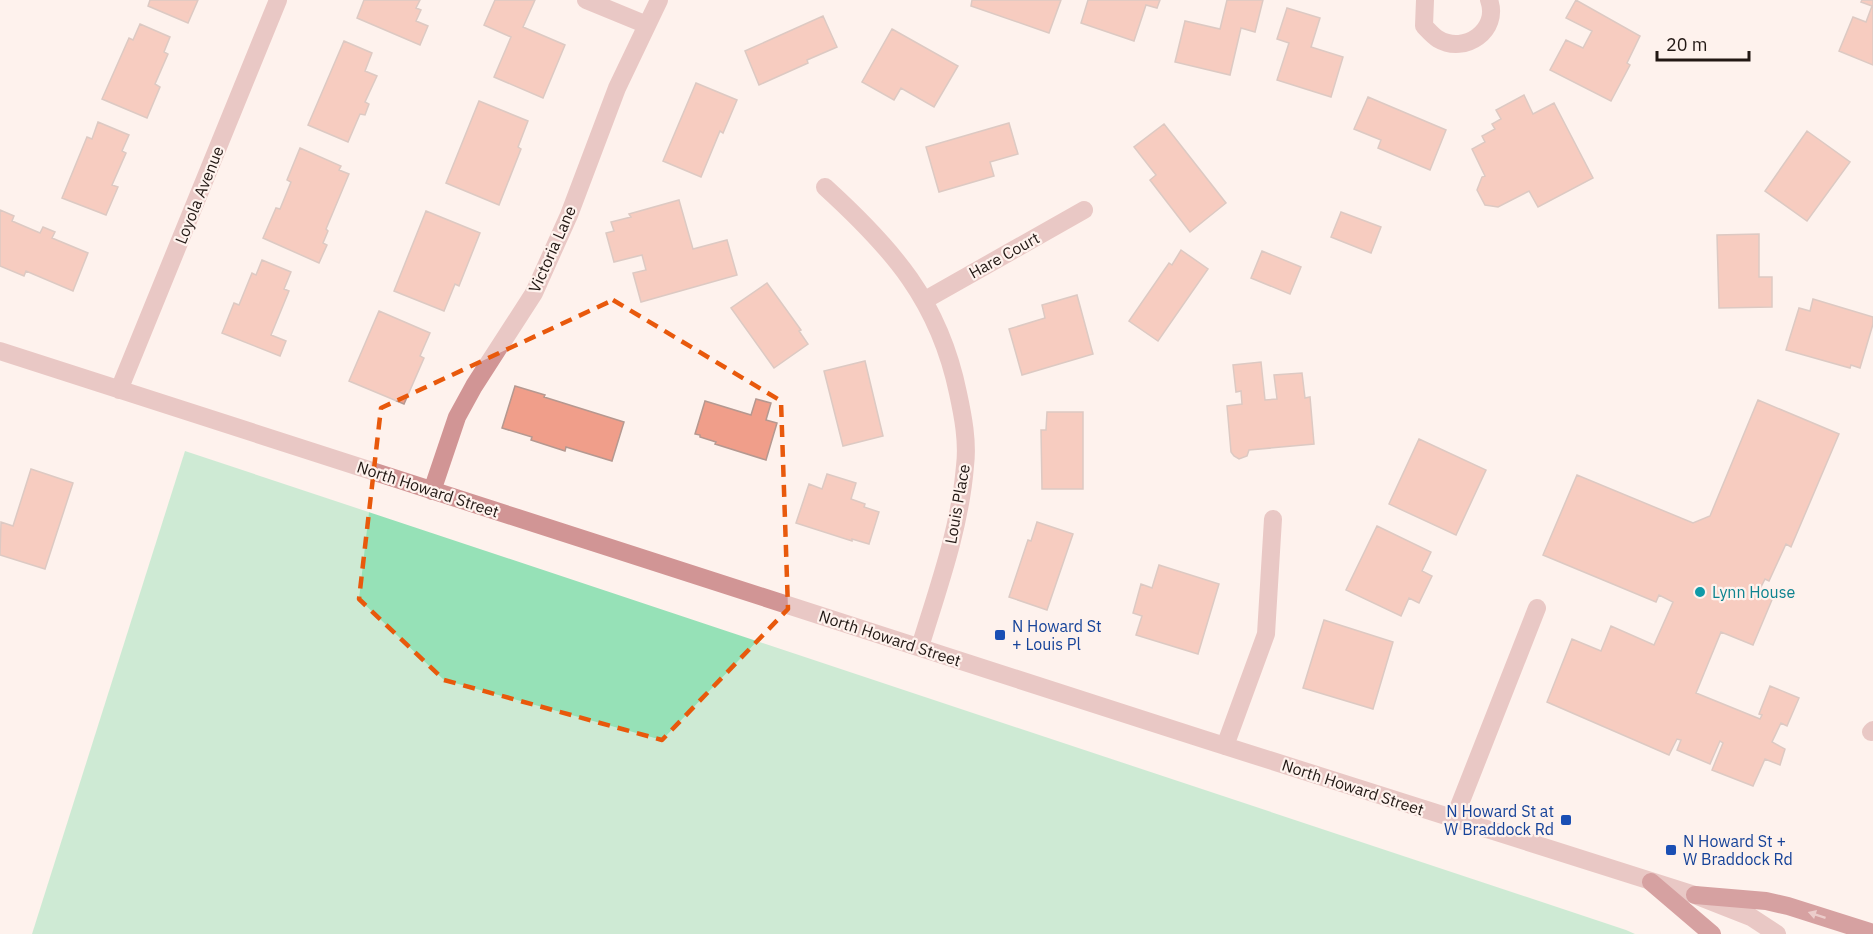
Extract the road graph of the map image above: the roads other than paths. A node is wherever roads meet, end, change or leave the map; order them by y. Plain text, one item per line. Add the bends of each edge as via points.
1 (278, 0) edge
2 (586, 0) edge
3 (658, 0) edge
4 (1425, 0) edge
5 (1489, 0) edge
6 (647, 25) junction
7 (825, 187) dead end
8 (1084, 210) dead end
9 (925, 300) junction
10 (0, 351) edge
11 (119, 390) junction
12 (432, 490) junction
13 (1274, 519) dead end
14 (1537, 608) dead end
15 (920, 648) junction
16 (1225, 746) junction
17 (1454, 819) junction
18 (1651, 882) junction
19 (1695, 895) junction
20 (1873, 933) edge
21 (1712, 934) edge
22 (1777, 934) edge

1 - 11 street, Loyola Avenue
2 - 6 street
3 - 6 street, Victoria Lane
4 - 5 street via 1424,26 1438,39 1458,45 1476,40 1488,26
6 - 12 street, Victoria Lane via 617,88 569,215 534,292 457,417
7 - 9 street, Louis Place via 897,260
8 - 9 street, Hare Court
9 - 15 street, Louis Place via 952,361 963,417 966,464 954,532
10 - 11 street, North Howard Street
11 - 12 street, North Howard Street
12 - 15 street, North Howard Street
13 - 16 street via 1266,634
14 - 17 street
15 - 16 street, North Howard Street
16 - 17 street, North Howard Street
17 - 18 street, North Howard Street
18 - 19 street, North Howard Street
18 - 21 main road
20 -> 19 main road via 1777,903
19 - 22 street, North Howard Street via 1751,917

